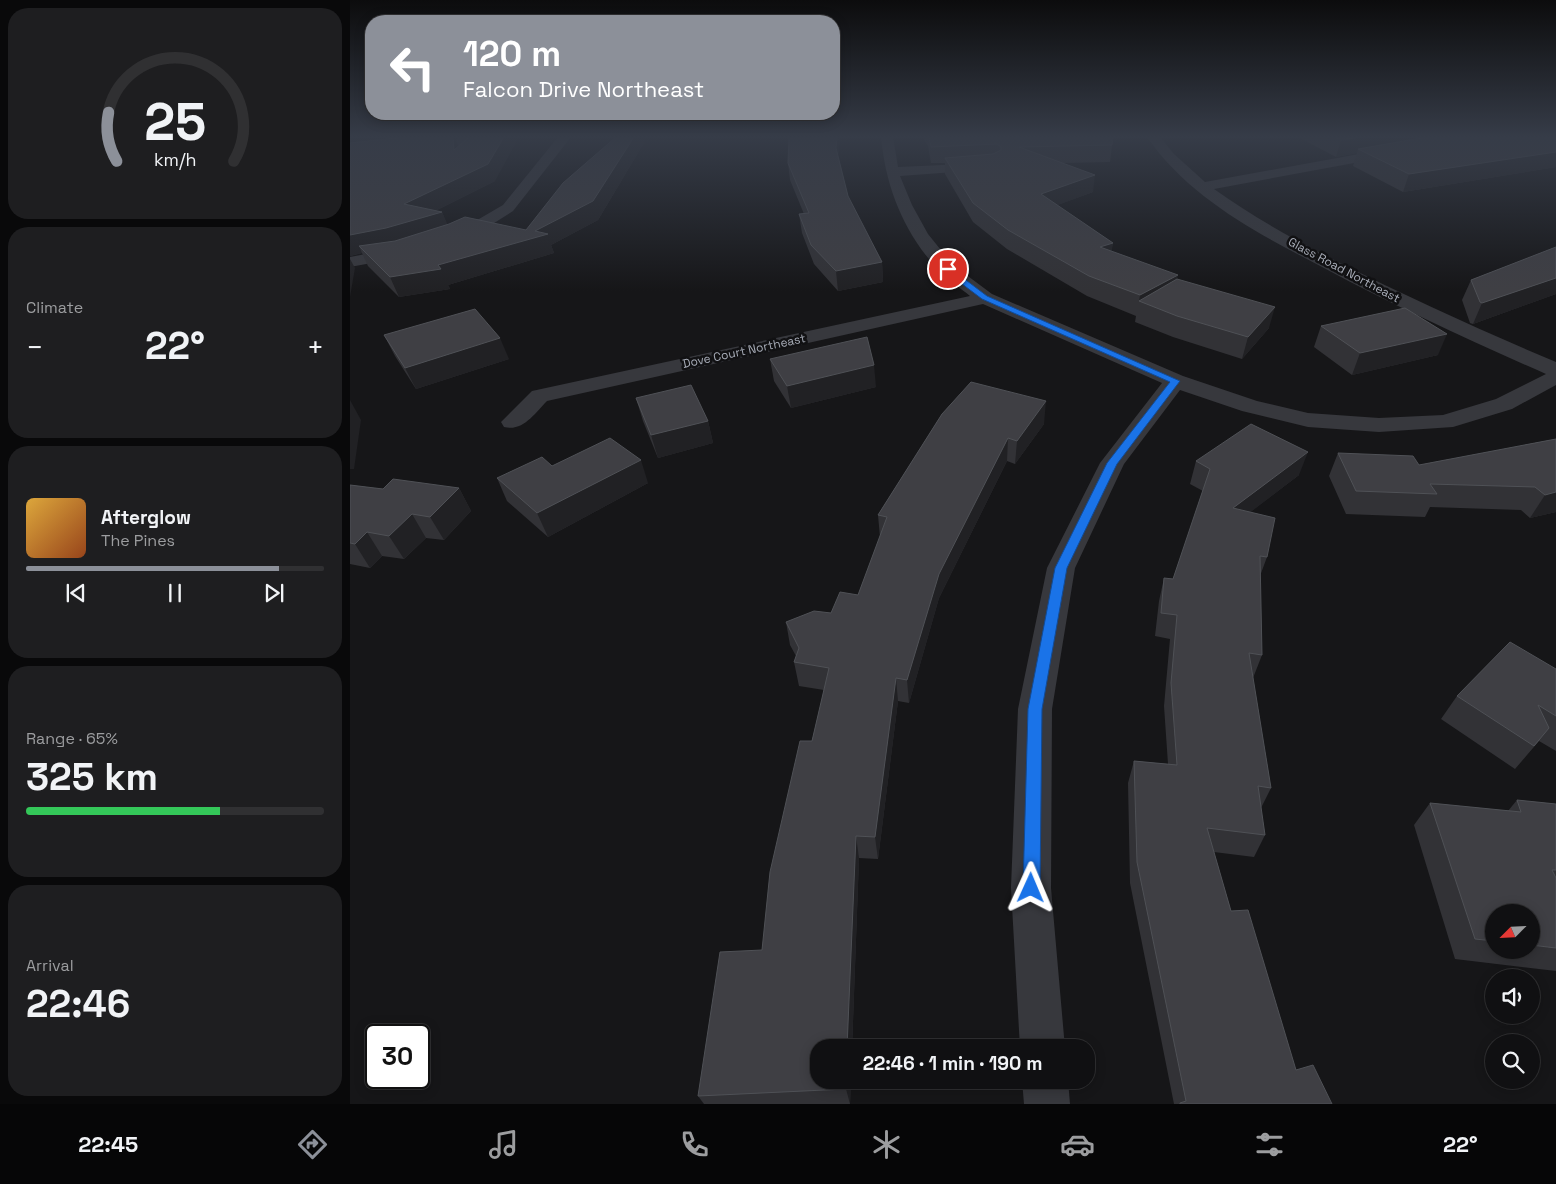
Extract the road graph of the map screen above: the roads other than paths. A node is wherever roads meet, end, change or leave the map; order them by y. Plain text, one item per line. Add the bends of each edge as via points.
1 (524, 189) edge
2 (898, 189) edge
3 (1204, 189) edge
4 (441, 240) edge
5 (415, 248) edge
6 (350, 262) edge
7 (985, 298) junction
8 (1556, 370) edge
9 (1556, 377) edge
10 (1175, 381) junction
11 (512, 422) dead end
12 (1042, 1039) edge
13 (1046, 1089) edge
14 (1047, 1104) edge

1 - 4 street via 508,208 485,222
2 - 7 street via 921,236 948,269
3 - 8 street, Glass Road Northeast via 1294,245 1381,292
5 - 6 street
7 - 10 street
7 - 11 street, Dove Court Northeast via 540,396
9 - 10 street via 1504,404 1445,422 1379,425 1308,420 1250,406
10 - 12 street via 1112,463 1061,568 1035,709 1031,888
13 - 14 street

